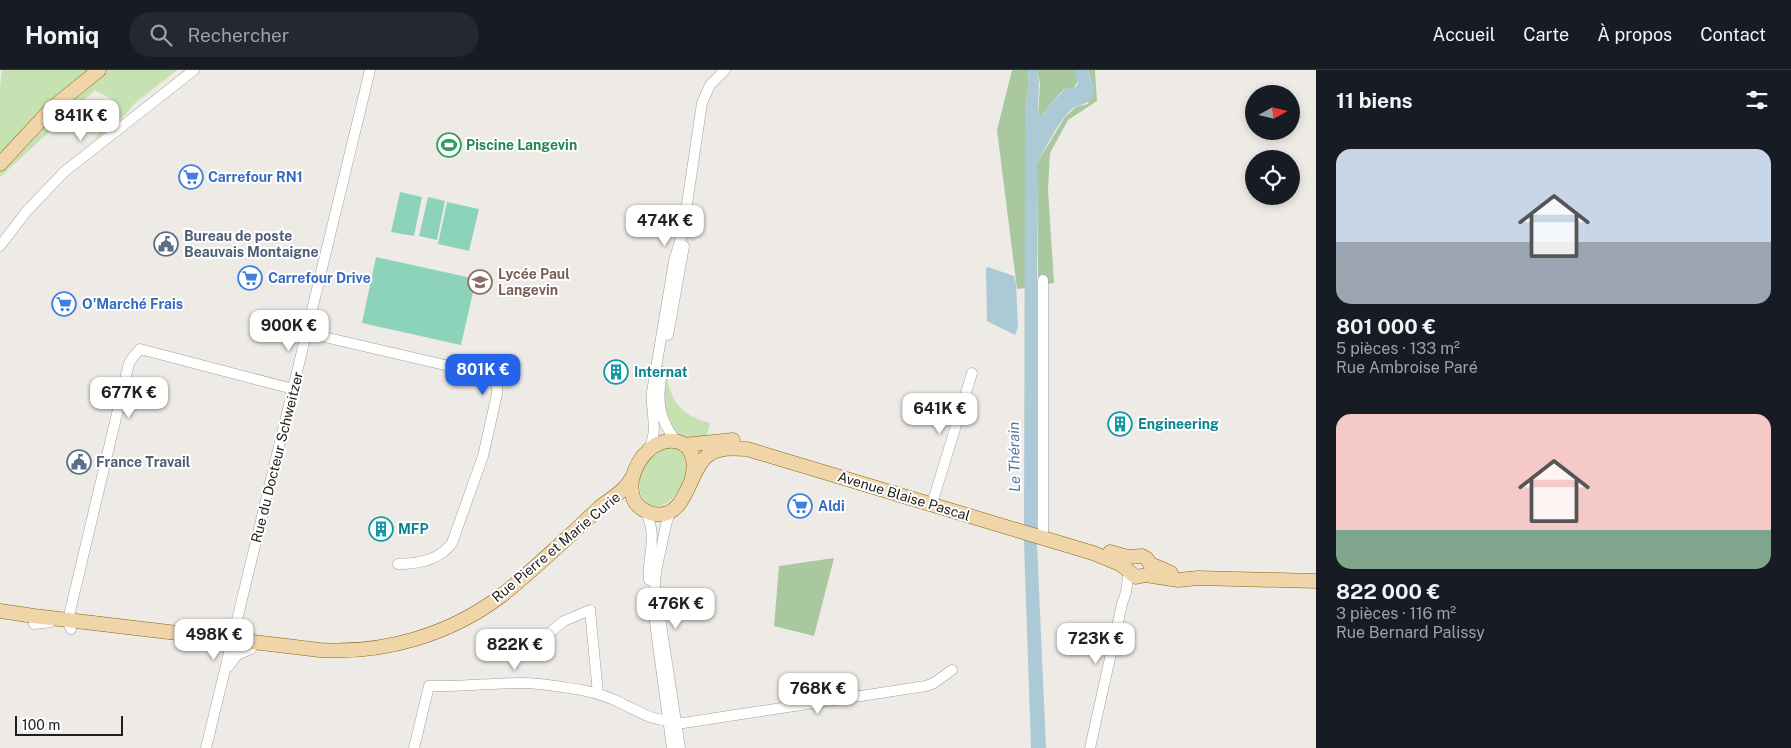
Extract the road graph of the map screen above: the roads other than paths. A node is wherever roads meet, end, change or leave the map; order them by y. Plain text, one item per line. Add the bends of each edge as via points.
1 (99, 70) edge
2 (194, 70) edge
3 (370, 70) edge
4 (724, 70) edge
5 (734, 70) edge
6 (0, 164) edge
7 (0, 246) edge
8 (1043, 280) dead end
9 (307, 333) junction
10 (972, 373) dead end
11 (293, 389) junction
12 (680, 443) junction
13 (649, 448) junction
14 (634, 473) junction
15 (691, 482) junction
16 (933, 501) junction
17 (641, 508) junction
18 (672, 510) junction
19 (1041, 534) junction
20 (398, 564) dead end
21 (1130, 565) junction
22 (1146, 571) junction
23 (1315, 581) edge
24 (1126, 592) junction
25 (0, 611) edge
26 (0, 619) edge
27 (70, 624) junction
28 (544, 637) dead end
29 (232, 643) junction
30 (251, 649) junction
31 (952, 670) dead end
32 (222, 682) junction
33 (598, 694) junction
34 (672, 722) junction
35 (206, 748) edge
36 (414, 748) edge
37 (672, 748) edge
38 (680, 748) edge
39 (1090, 748) edge

1 - 6 main road via 52,108
2 - 7 street via 59,177
3 - 9 street, Rue du Docteur Schweitzer
4 - 13 street via 710,85 702,104 683,231 674,261 653,385 651,404 655,429
5 - 12 street, Avenue Blaise Pascal via 714,90 708,105 660,381 661,414
8 - 19 street
9 - 11 street, Rue du Docteur Schweitzer
9 - 20 street via 488,375 497,384 483,456 452,543 429,559
10 - 16 street
11 - 27 street via 140,349 135,354 130,363
11 - 29 street, Rue du Docteur Schweitzer
12 - 13 main road, Avenue Blaise Pascal via 662,441
12 - 15 main road, Avenue Blaise Pascal via 690,451 693,461
12 - 16 main road, Avenue Blaise Pascal via 742,441 786,452
13 - 14 main road
14 - 17 main road via 631,489
14 - 29 main road, Rue Pierre et Marie Curie via 623,490 508,590 473,614 436,632 396,644 352,650
15 - 16 main road, Avenue Blaise Pascal via 708,455 723,449 741,448
15 - 18 main road, Avenue Blaise Pascal
16 - 19 main road, Avenue Blaise Pascal
17 - 18 main road via 659,514
17 - 30 main road, Rue Pierre et Marie Curie via 621,505 606,510 506,601 468,625 435,639 356,656
17 - 34 street via 653,531 649,578
18 - 34 street via 666,522 655,580
19 - 21 main road, Avenue Blaise Pascal via 1120,555
21 - 22 main road, Avenue Blaise Pascal via 1135,576
21 - 22 main road, Avenue Blaise Pascal via 1137,555 1142,556 1147,559
21 - 24 street
22 - 23 main road, Avenue Blaise Pascal via 1174,580
22 - 24 street
24 - 39 street
25 - 27 main road, Rue Pierre et Marie Curie
26 - 27 main road, Rue Pierre et Marie Curie via 34,624
27 - 29 main road, Rue Pierre et Marie Curie
28 - 33 street via 564,621 590,610
29 - 30 main road, Rue Pierre et Marie Curie
29 - 32 street, Rue du Docteur Schweitzer
30 - 32 street via 232,660
31 - 34 street via 926,686
32 - 35 street
33 - 34 street via 652,718
33 - 36 street via 523,683 429,686
34 - 37 street
34 - 38 street

